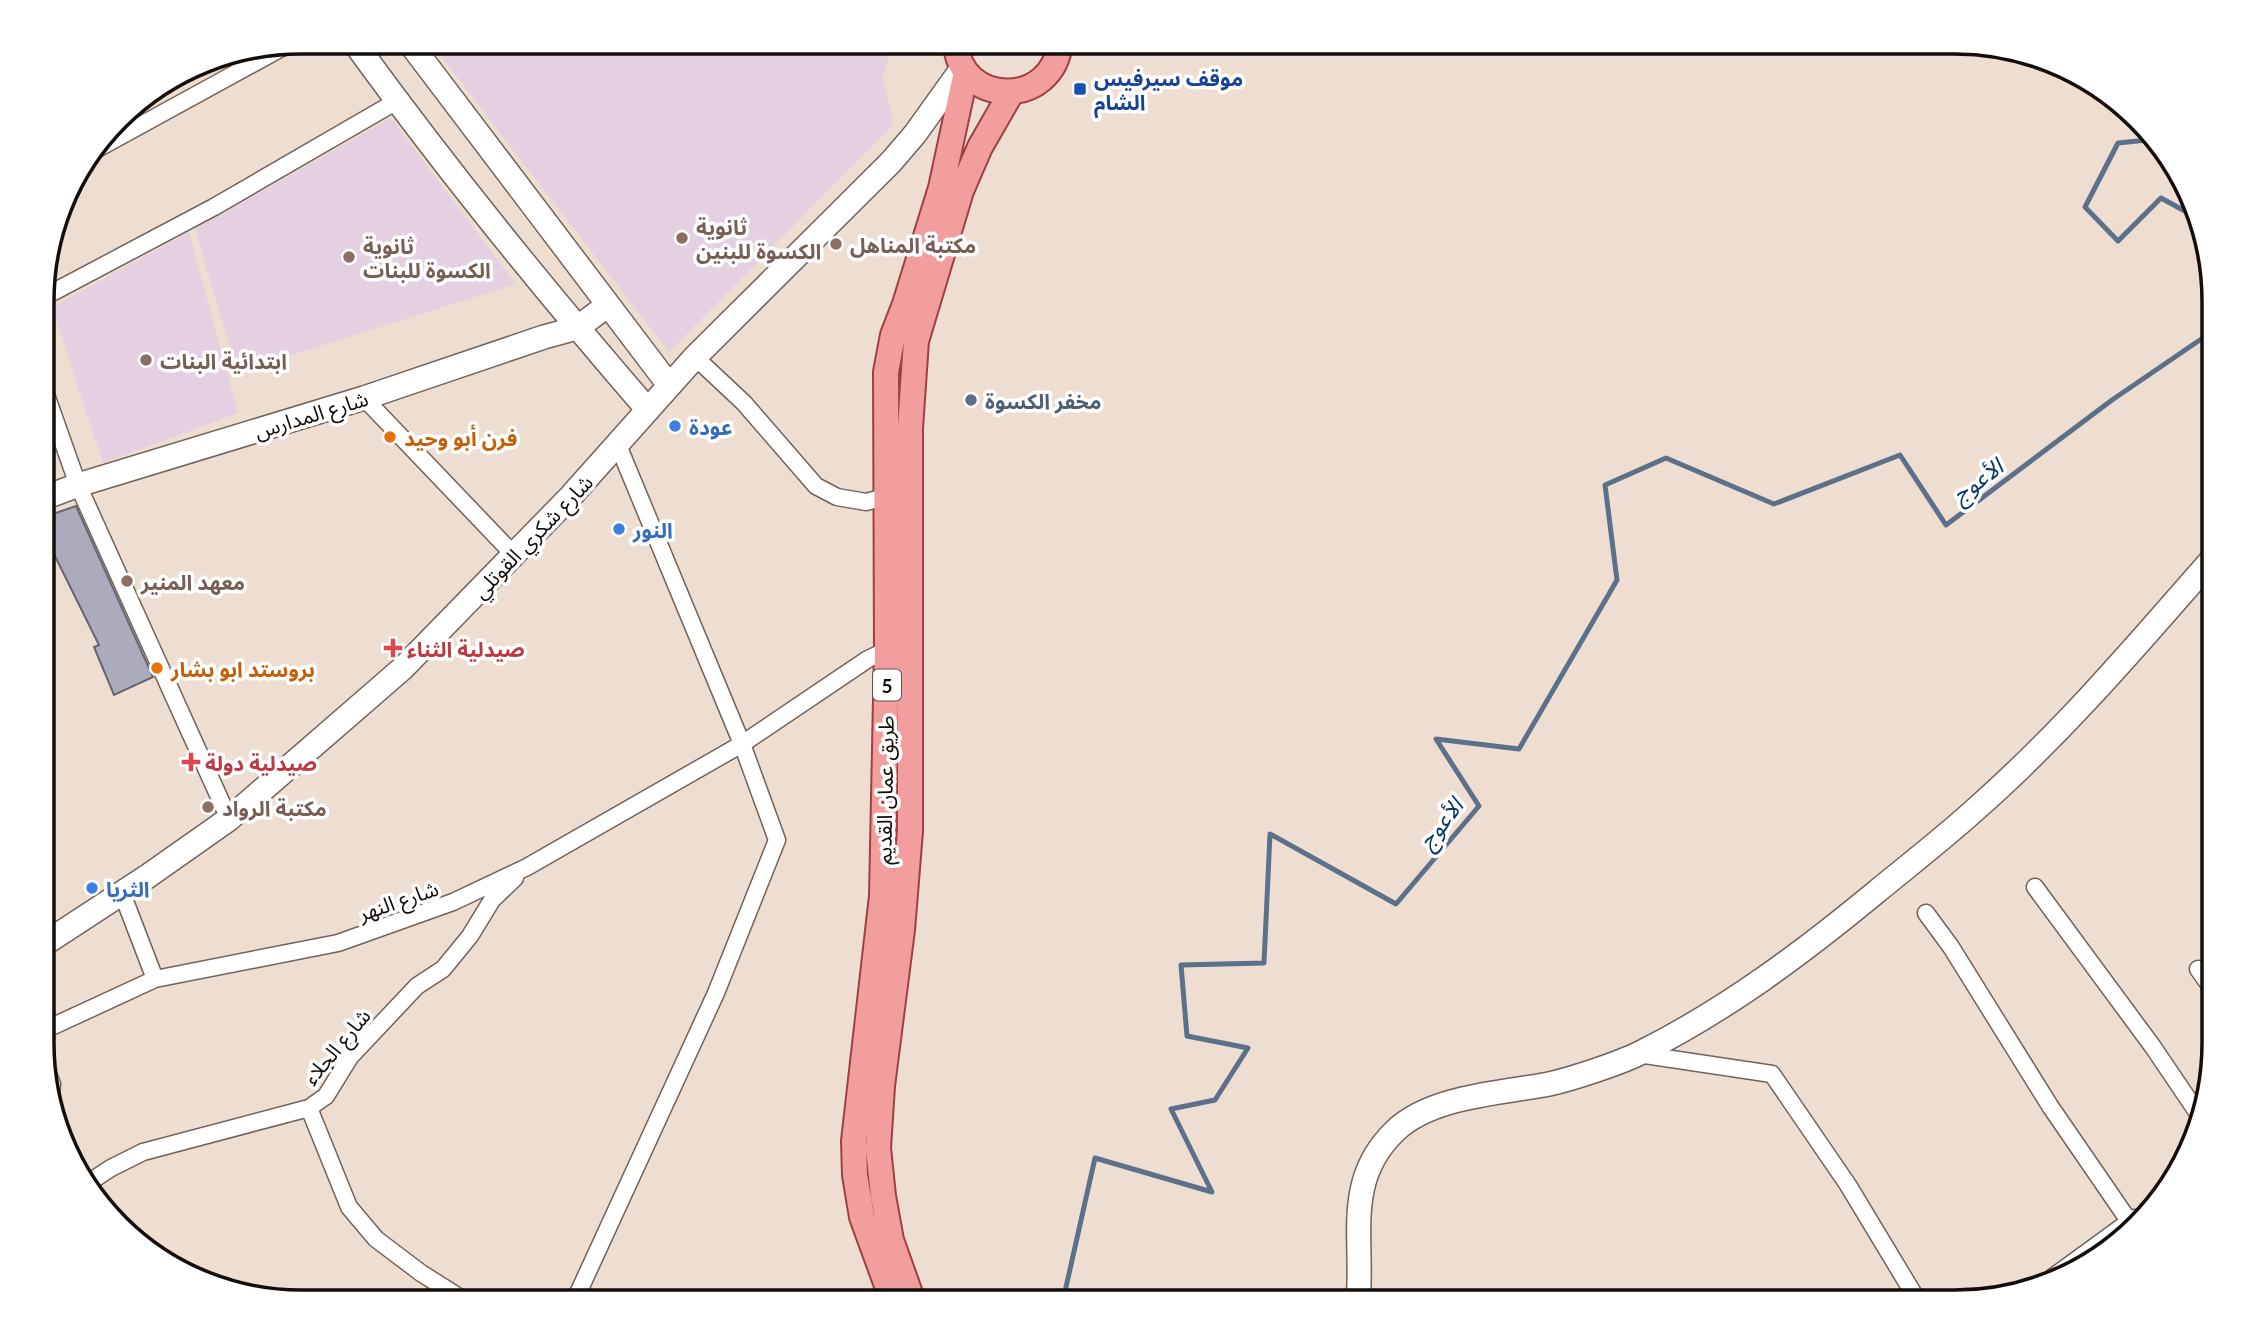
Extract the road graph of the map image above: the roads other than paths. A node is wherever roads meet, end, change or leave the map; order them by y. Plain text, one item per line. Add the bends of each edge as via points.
1 (363, 55) edge
2 (419, 55) edge
3 (959, 55) edge
4 (1058, 55) edge
5 (266, 57) edge
6 (965, 69) junction
7 (1011, 93) junction
8 (397, 101) junction
9 (115, 139) edge
10 (55, 291) edge
11 (608, 305) junction
12 (577, 328) junction
13 (695, 357) junction
14 (669, 385) junction
15 (364, 398) junction
16 (648, 410) junction
17 (54, 417) edge
18 (618, 445) junction
19 (78, 485) junction
20 (54, 494) edge
21 (885, 497) junction
22 (514, 556) junction
23 (2201, 571) edge
24 (887, 650) junction
25 (742, 744) junction
26 (229, 819) junction
27 (527, 867) junction
28 (2035, 887) dead end
29 (122, 893) junction
30 (1926, 913) dead end
31 (54, 937) edge
32 (2199, 969) dead end
33 (2202, 973) edge
34 (155, 979) junction
35 (54, 1026) edge
36 (1638, 1054) junction
37 (2193, 1106) edge
38 (309, 1108) junction
39 (95, 1178) edge
40 (2129, 1217) edge
41 (2112, 1234) edge
42 (2092, 1248) edge
43 (1359, 1289) edge
44 (1911, 1289) edge
45 (444, 1290) edge
46 (580, 1290) edge
47 (888, 1290) edge
48 (909, 1290) edge

1 - 8 street
2 - 11 street
3 - 6 main road
4 - 7 main road via 1041,81
5 - 9 street
6 - 7 main road via 978,83
6 - 13 street, شارع شكري القوتلي via 891,162
6 - 21 main road, طريق عمان القديم / 5 via 941,188 893,335 886,372
7 - 48 main road, طريق عمان القديم / 5 via 961,191 916,341 910,442 910,831 878,1148 891,1240
8 - 10 street via 214,207
8 - 12 street
11 - 12 street, شارع المدارس
11 - 14 street
12 - 15 street, شارع المدارس
12 - 16 street
13 - 14 street, شارع شكري القوتلي
13 - 21 street via 744,403 816,486 866,502
14 - 16 street, شارع شكري القوتلي
15 - 19 street, شارع المدارس
15 - 22 street
16 - 18 street, شارع شكري القوتلي
17 - 19 street
18 - 22 street, شارع شكري القوتلي
18 - 25 street
19 - 20 street, شارع المدارس
19 - 26 street
21 - 24 main road, طريق عمان القديم / 5
22 - 26 street, شارع شكري القوتلي via 403,668
23 - 36 street via 2065,723 1978,808 1830,930 1736,999
24 - 25 street, شارع النهر
24 - 47 main road, طريق عمان القديم / 5 via 882,896 854,1141 862,1217
25 - 27 street, شارع النهر
25 - 46 street via 777,840 716,993
26 - 29 street, شارع شكري القوتلي
27 - 34 street, شارع النهر via 453,902 338,943
27 - 38 street, شارع الجلاء via 492,900 443,969 416,986 351,1057 326,1096
28 - 37 street
29 - 31 street, شارع شكري القوتلي
29 - 34 street
30 - 40 street via 2050,1106
32 - 33 street
34 - 35 street, شارع النهر
36 - 43 street via 1553,1083 1470,1097 1426,1111 1397,1128 1378,1149 1359,1199
36 - 44 street via 1772,1074 1848,1185
38 - 39 street, شارع الجلاء via 143,1152
38 - 45 street via 349,1207 376,1239
41 - 42 street

